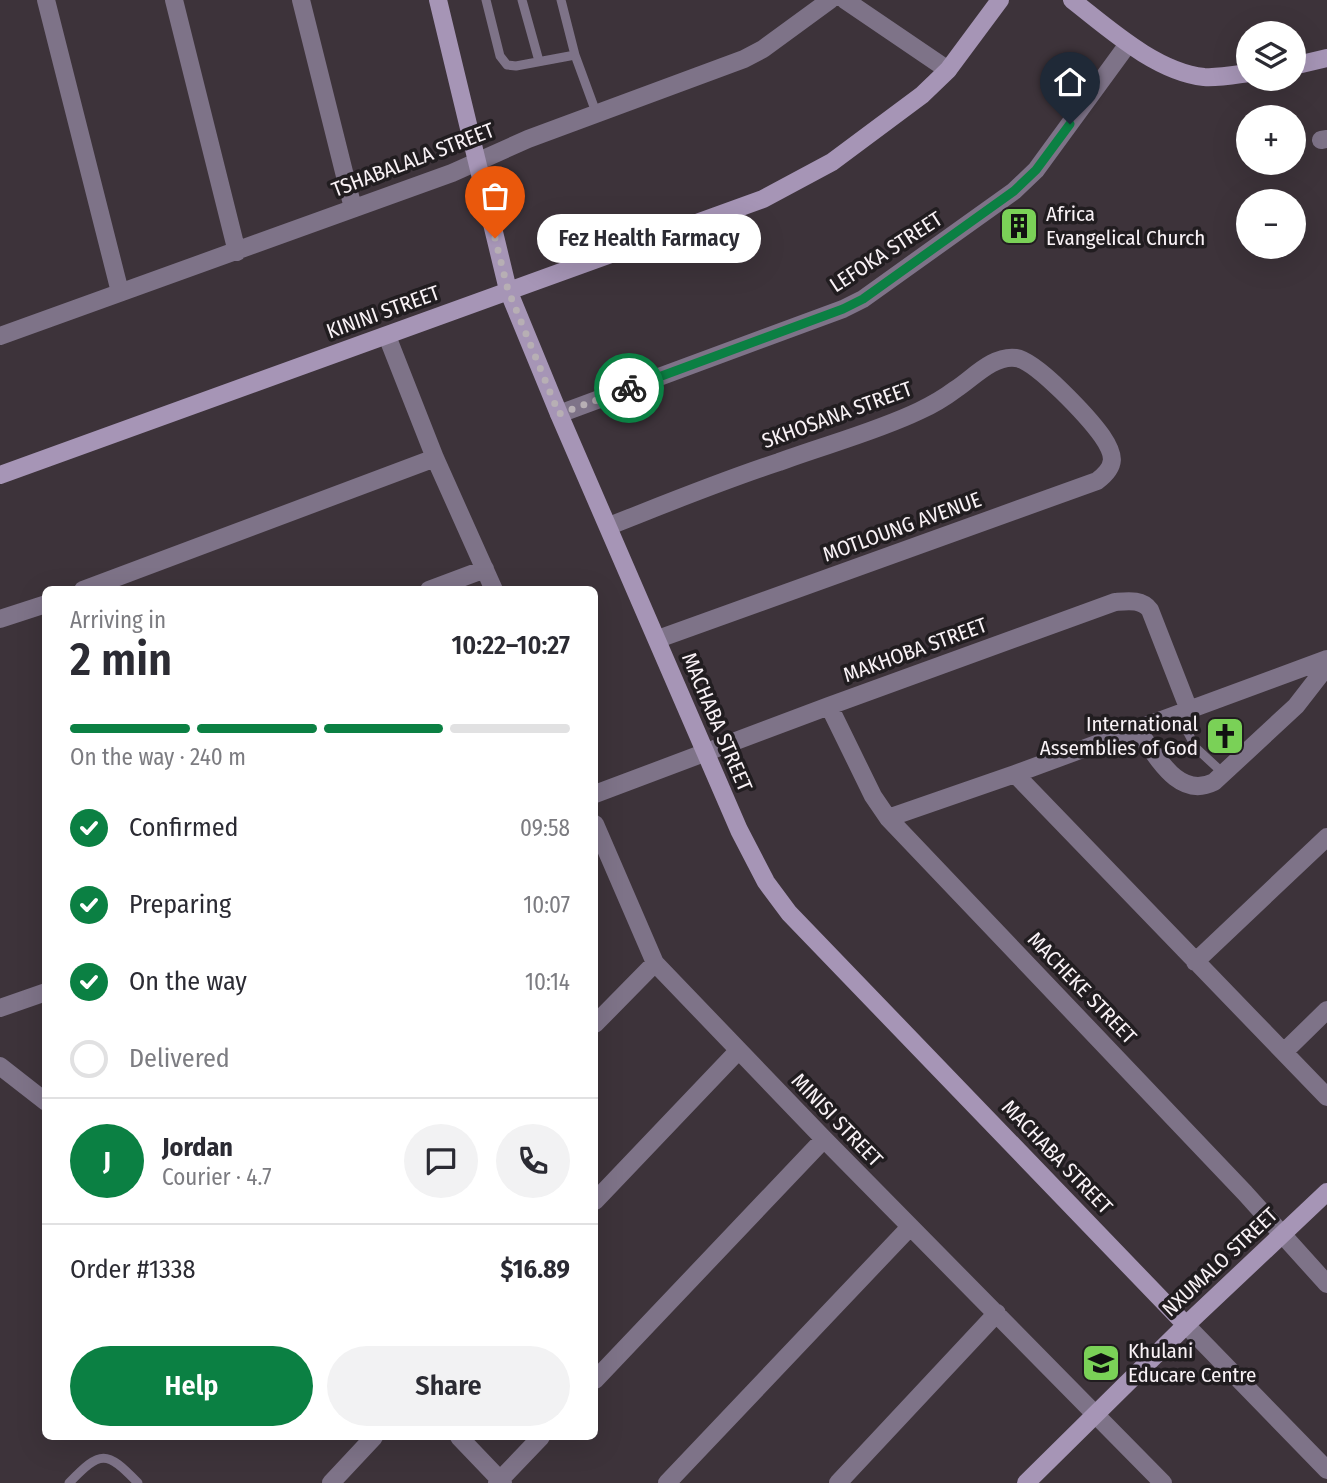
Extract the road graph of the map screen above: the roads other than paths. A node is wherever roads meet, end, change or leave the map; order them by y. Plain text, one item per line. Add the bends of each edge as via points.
1 (47, 0) edge
2 (174, 0) edge
3 (302, 0) edge
4 (438, 0) edge
5 (486, 0) edge
6 (522, 0) edge
7 (561, 0) edge
8 (830, 0) edge
9 (845, 0) edge
10 (1000, 0) edge
11 (1072, 0) edge
12 (1128, 44) junction
13 (575, 55) junction
14 (1327, 58) edge
15 (539, 61) junction
16 (1306, 63) edge
17 (948, 70) junction
18 (1236, 74) edge
19 (597, 115) junction
20 (476, 161) junction
21 (353, 208) junction
22 (237, 252) junction
23 (508, 290) junction
24 (120, 292) junction
25 (1, 331) edge
26 (387, 336) junction
27 (559, 414) junction
28 (1094, 425) joint
29 (435, 458) junction
30 (0, 475) edge
31 (609, 526) junction
32 (485, 569) junction
33 (94, 586) edge
34 (440, 586) edge
35 (492, 586) edge
36 (42, 605) edge
37 (0, 619) edge
38 (658, 639) junction
39 (1327, 659) edge
40 (1327, 666) edge
41 (829, 706) junction
42 (1184, 712) junction
43 (1137, 729) junction
44 (705, 753) junction
45 (1015, 774) junction
46 (1224, 774) junction
47 (598, 793) edge
48 (888, 818) junction
49 (1327, 837) edge
50 (599, 845) edge
51 (1195, 962) junction
52 (655, 963) junction
53 (42, 993) edge
54 (0, 1008) edge
55 (1327, 1010) edge
56 (598, 1021) edge
57 (738, 1051) junction
58 (1284, 1052) junction
59 (0, 1066) edge
60 (1327, 1097) edge
61 (42, 1099) edge
62 (824, 1139) junction
63 (1327, 1192) edge
64 (598, 1198) edge
65 (910, 1227) junction
66 (1282, 1235) junction
67 (1327, 1284) edge
68 (997, 1313) junction
69 (1186, 1325) junction
70 (598, 1377) edge
71 (1094, 1414) junction
72 (371, 1440) edge
73 (462, 1440) edge
74 (538, 1440) edge
75 (1327, 1470) edge
76 (500, 1482) edge
77 (69, 1483) edge
78 (138, 1483) edge
79 (331, 1483) edge
80 (667, 1483) edge
81 (838, 1483) edge
82 (1026, 1483) edge
83 (1163, 1483) edge

1 - 24 street
2 - 22 street
3 - 21 street
4 - 20 street, MACHABA STREET
5 - 15 lane via 500,56 507,65
6 - 15 lane
7 - 13 lane
8 - 19 street, TSHABALALA STREET via 744,59
9 - 17 street
10 - 17 street, KININI STREET
11 - 12 street
12 - 18 street via 1187,73 1205,77
12 - 27 street, LEFOKA STREET via 1036,170 1014,191 882,286 843,309
13 - 15 lane
13 - 19 lane
14 - 16 street
17 - 23 street, KININI STREET via 855,146 763,199
19 - 20 street, TSHABALALA STREET
20 - 21 street, TSHABALALA STREET
20 - 23 street, MACHABA STREET
21 - 22 street, TSHABALALA STREET
22 - 24 street, TSHABALALA STREET
23 - 26 street, KININI STREET
23 - 27 street, MACHABA STREET
24 - 25 street, TSHABALALA STREET
26 - 29 street
26 - 30 street, KININI STREET
27 - 31 street, MACHABA STREET
28 - 31 street, SKHOSANA STREET via 1028,362 1002,360 896,421
28 - 38 street, MOTLOUNG AVENUE via 1111,453 1112,465 1097,481
29 - 32 street
29 - 33 street
31 - 38 street, MACHABA STREET
32 - 34 street
32 - 35 street
36 - 37 street
38 - 44 street, MACHABA STREET
39 - 42 street
40 - 46 street via 1296,706
41 - 42 street, MAKHOBA STREET via 1131,601 1150,610
41 - 44 street, MAKHOBA STREET
41 - 48 street, MACHEKE STREET
42 - 43 street
42 - 46 lane via 1196,748
43 - 45 street
43 - 46 street via 1173,777 1186,785 1206,786
44 - 47 street, MAKHOBA STREET
44 - 69 street, MACHABA STREET via 766,882 789,913
45 - 48 street
45 - 51 street
48 - 66 street, MACHEKE STREET
49 - 51 street
50 - 52 street, MINISI STREET
51 - 58 street
52 - 56 street
52 - 57 street, MINISI STREET
53 - 54 street
55 - 58 street
57 - 62 street, MINISI STREET
57 - 64 street
58 - 60 street
59 - 61 street
62 - 65 street, MINISI STREET
62 - 70 street
63 - 66 street, NXUMALO STREET
65 - 68 street, MINISI STREET
65 - 80 street
66 - 67 street, MACHEKE STREET
66 - 69 street, NXUMALO STREET
68 - 71 street, MINISI STREET
68 - 81 street
69 - 71 street, NXUMALO STREET
69 - 75 street
71 - 82 street, NXUMALO STREET
71 - 83 street, MINISI STREET
72 - 79 street
73 - 76 street
74 - 76 street
77 - 78 lane via 100,1458 115,1461

